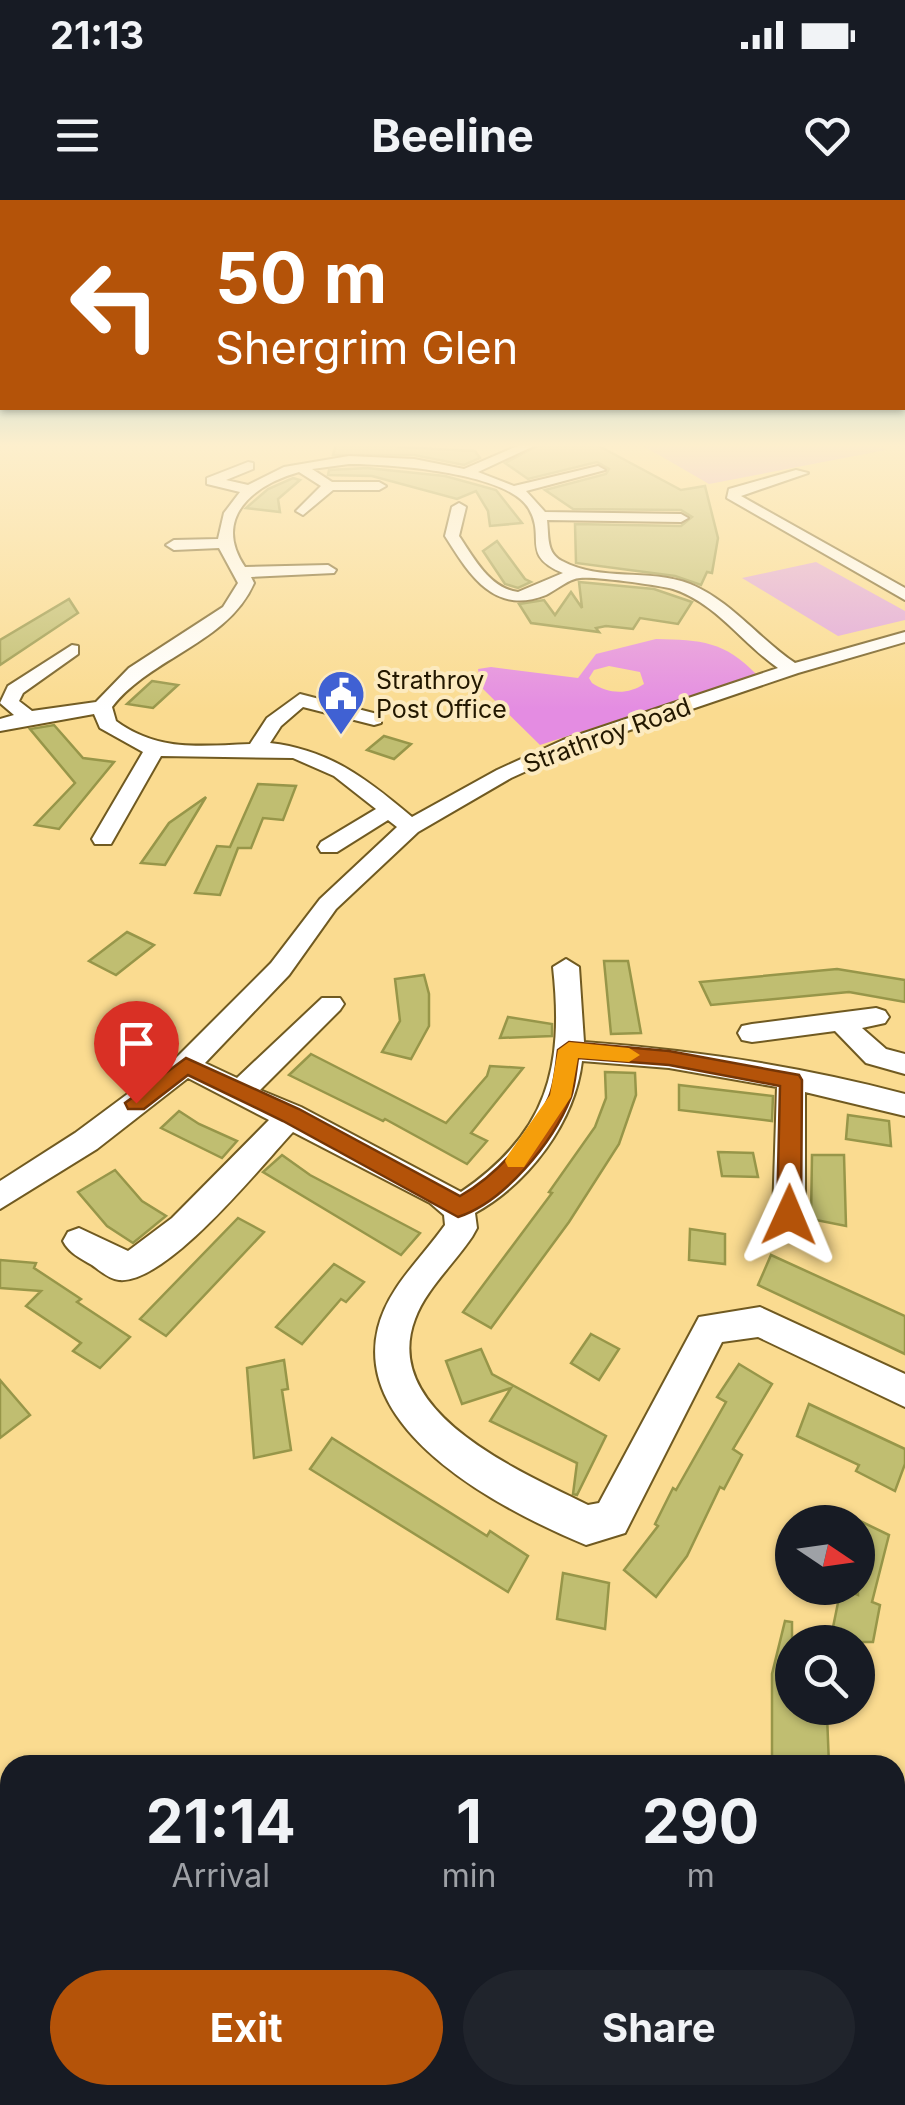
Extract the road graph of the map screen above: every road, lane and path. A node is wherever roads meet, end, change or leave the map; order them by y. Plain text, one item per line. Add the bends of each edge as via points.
1 (225, 533) edge
2 (447, 533) edge
3 (540, 533) edge
4 (796, 533) edge
5 (184, 543) dead end
6 (226, 543) junction
7 (328, 570) dead end
8 (578, 571) junction
9 (242, 572) junction
10 (905, 595) edge
11 (905, 638) edge
12 (72, 650) dead end
13 (792, 669) junction
14 (102, 707) junction
15 (28, 716) junction
16 (374, 719) dead end
17 (0, 725) edge
18 (258, 751) junction
19 (154, 752) junction
20 (390, 810) junction
21 (410, 827) junction
22 (103, 838) dead end
23 (329, 847) dead end
24 (566, 967) dead end
25 (330, 1004) dead end
26 (876, 1016) dead end
27 (842, 1020) junction
28 (752, 1033) dead end
29 (569, 1050) junction
30 (905, 1064) edge
31 (186, 1065) junction
32 (791, 1080) junction
33 (241, 1091) junction
34 (905, 1105) edge
35 (291, 1115) junction
36 (0, 1197) edge
37 (458, 1208) junction
38 (789, 1215) dead end
39 (80, 1241) dead end
40 (905, 1391) edge

1 - 6 street
2 - 8 street via 491,592 534,594
3 - 8 street via 544,556
4 - 10 street
5 - 6 street
6 - 9 street
7 - 9 street
8 - 13 street via 696,593
9 - 14 street via 243,594 225,612 137,670
11 - 13 street, Strathroy Road
12 - 15 street via 15,690 9,702
13 - 21 street, Strathroy Road via 552,752
14 - 15 street
14 - 19 street via 117,733
15 - 17 street
16 - 18 street via 300,700 282,712
18 - 19 street
18 - 20 street via 292,751 324,761
19 - 22 street
20 - 21 street
20 - 23 street
21 - 31 street, Strathroy Road via 328,904 280,969
24 - 29 street
25 - 33 street
26 - 27 street
27 - 28 street
27 - 30 street via 858,1044 884,1062
29 - 32 street via 669,1058
29 - 37 street via 560,1097 534,1140 493,1189
31 - 33 street
31 - 36 street
32 - 34 street
32 - 38 street
33 - 35 street
35 - 37 street
35 - 39 street via 146,1259 121,1266
37 - 40 street via 461,1228 394,1331 402,1389 440,1443 586,1525 611,1519 711,1328 760,1322

